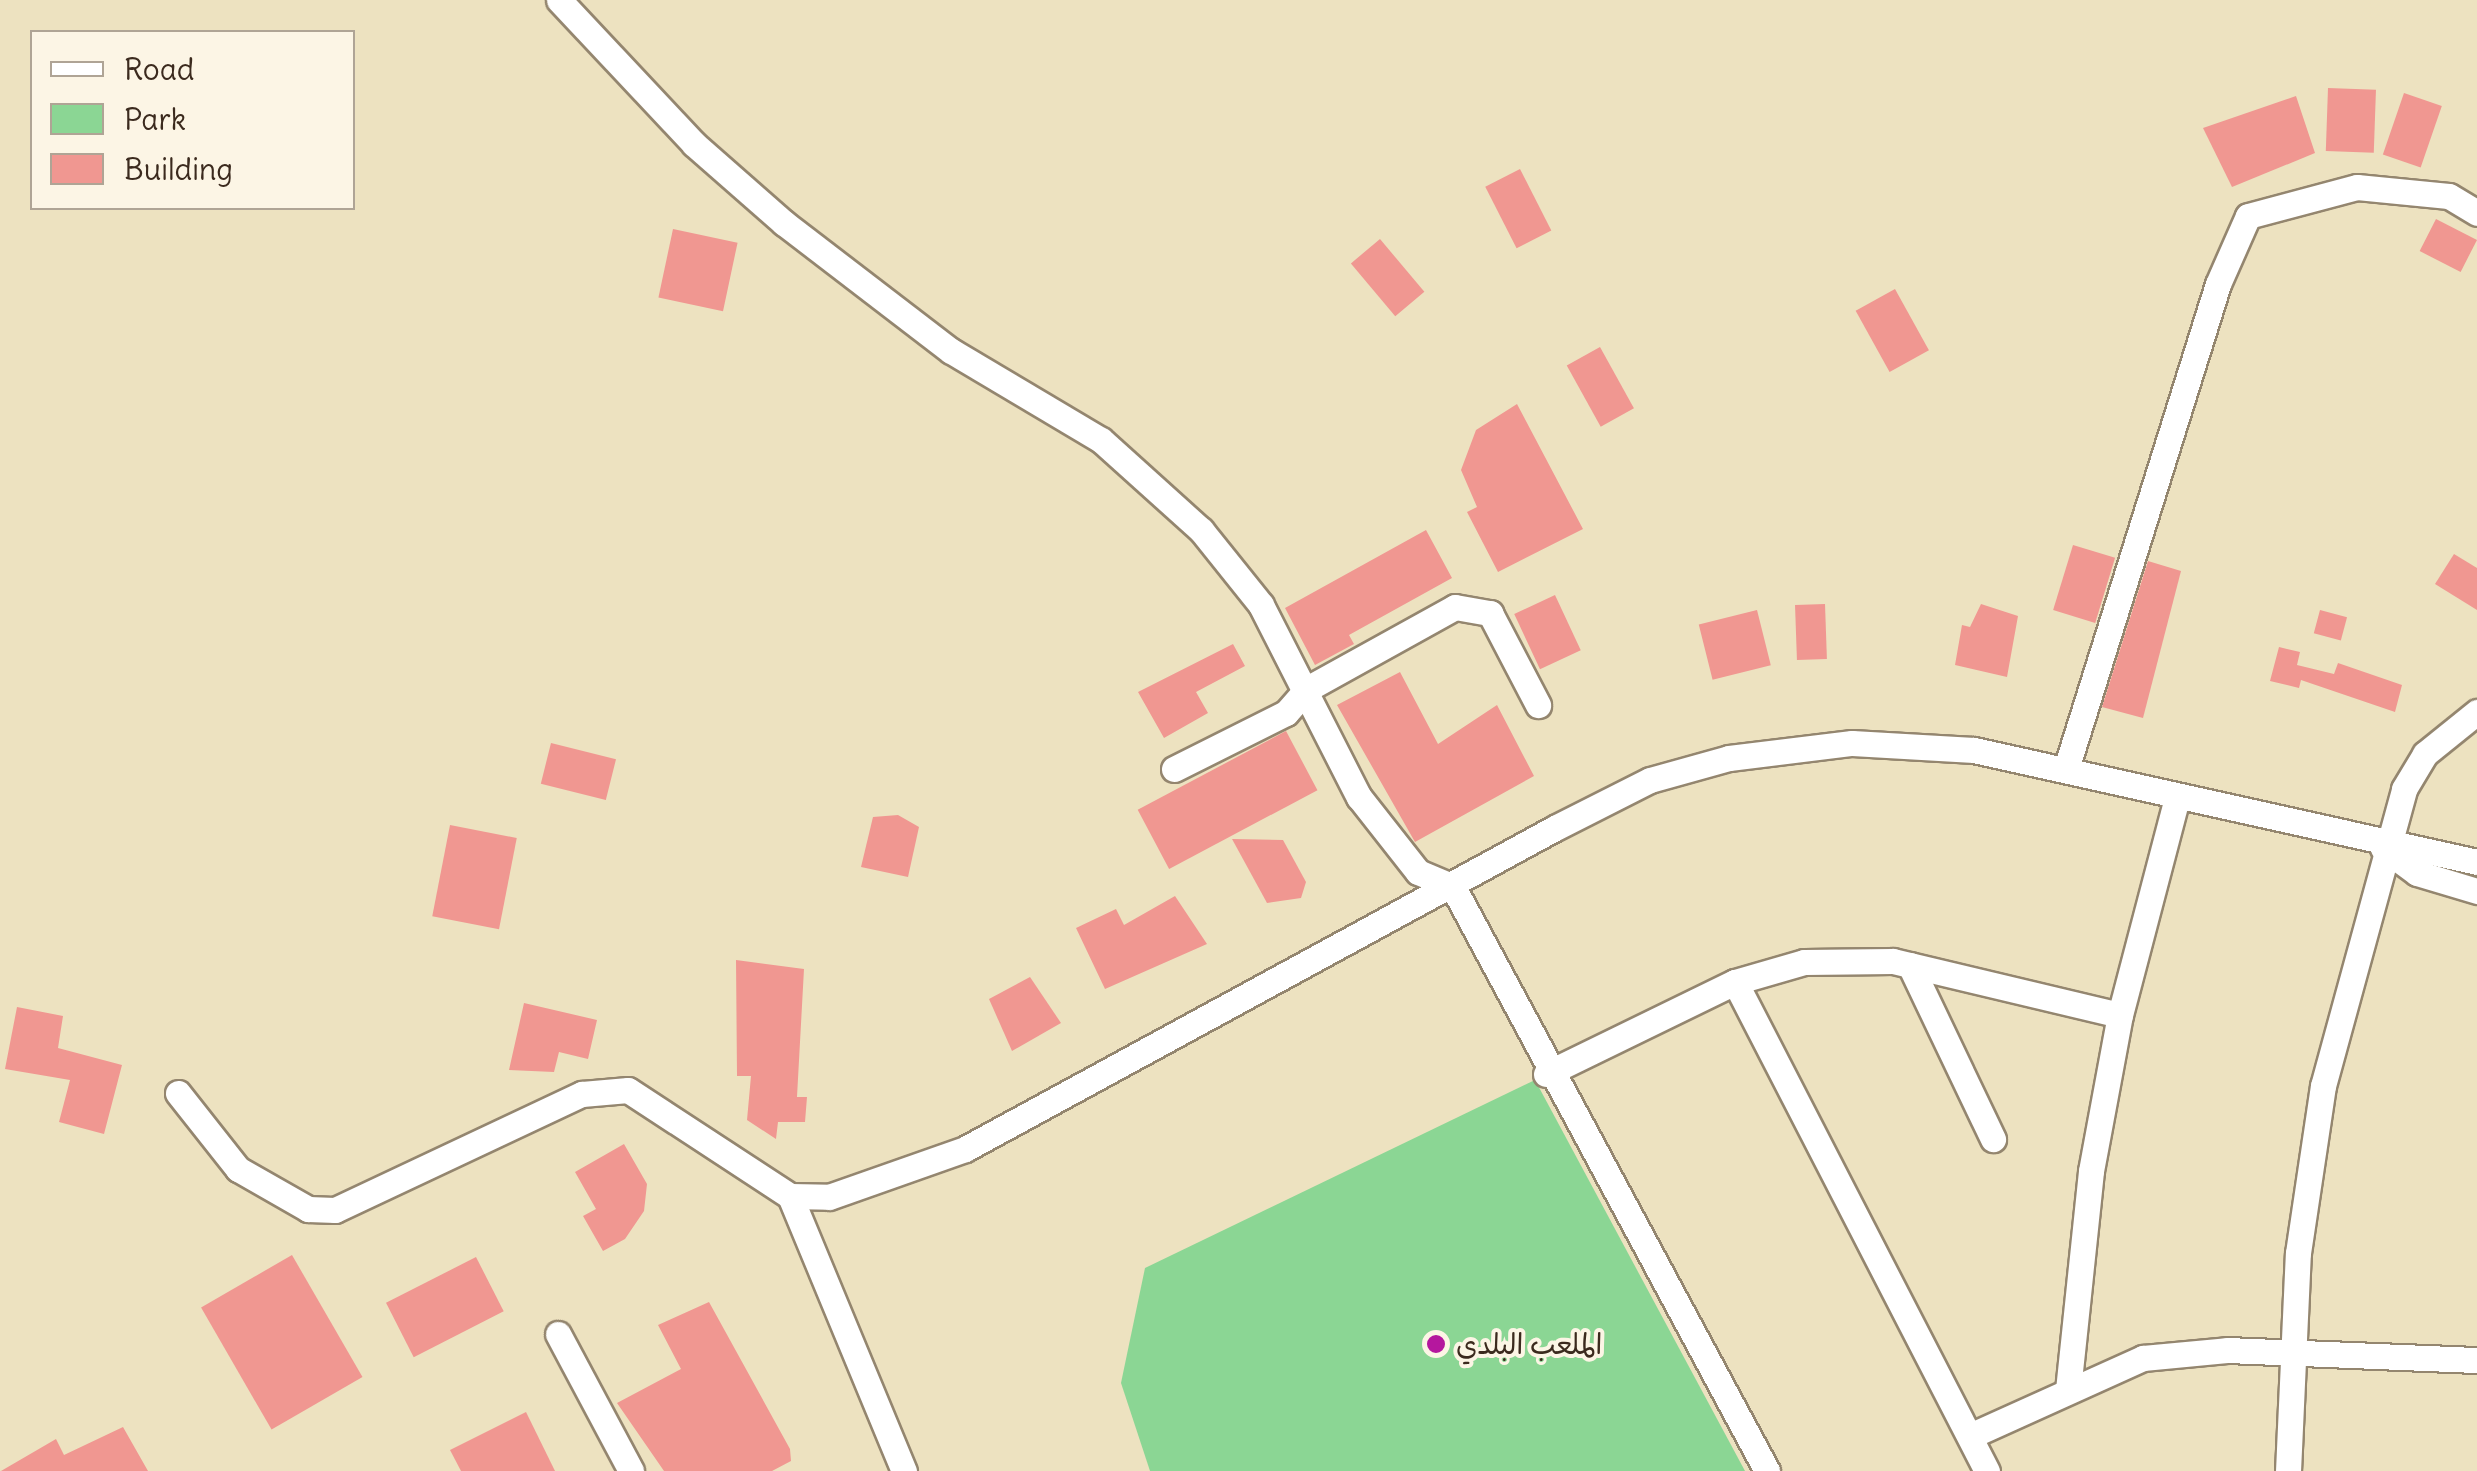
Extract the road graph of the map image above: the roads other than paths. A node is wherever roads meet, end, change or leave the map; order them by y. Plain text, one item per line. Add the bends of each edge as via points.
1 (559, 0) edge
2 (2477, 213) edge
3 (1307, 689) junction
4 (1538, 705) dead end
5 (2477, 712) edge
6 (1174, 769) dead end
7 (2066, 769) junction
8 (2177, 797) junction
9 (2383, 848) junction
10 (2477, 862) edge
11 (1453, 887) junction
12 (2477, 891) edge
13 (1910, 965) junction
14 (1735, 982) junction
15 (2120, 1015) junction
16 (1546, 1074) junction
17 (178, 1093) dead end
18 (1994, 1139) dead end
19 (790, 1196) junction
20 (558, 1334) dead end
21 (2293, 1352) junction
22 (2477, 1360) edge
23 (2068, 1390) junction
24 (1970, 1436) junction
25 (631, 1471) edge
26 (904, 1471) edge
27 (1767, 1471) edge
28 (1987, 1471) edge
29 (2288, 1471) edge

1 - 3 street via 694,144 867,290 1101,440 1160,488 1262,604
2 - 7 street via 2449,196 2357,187 2248,216 2218,284
3 - 4 street via 1455,607 1476,604 1490,612
3 - 6 street via 1286,713
3 - 11 street via 1359,798 1418,872
5 - 9 street via 2424,754
7 - 8 street
7 - 11 street via 1893,743 1729,758 1650,780
8 - 9 street
8 - 15 street
9 - 10 street
9 - 12 street via 2417,874
9 - 21 street via 2310,1141
11 - 16 street
11 - 19 street via 965,1148 830,1196
13 - 14 street via 1804,962
13 - 15 street
13 - 18 street
14 - 16 street
14 - 24 street
15 - 23 street via 2091,1171
16 - 27 street
17 - 19 street via 238,1169 308,1209 336,1210 607,1089 644,1099
19 - 26 street
20 - 25 street
21 - 22 street
21 - 23 street via 2143,1358
21 - 29 street
23 - 24 street
24 - 28 street

